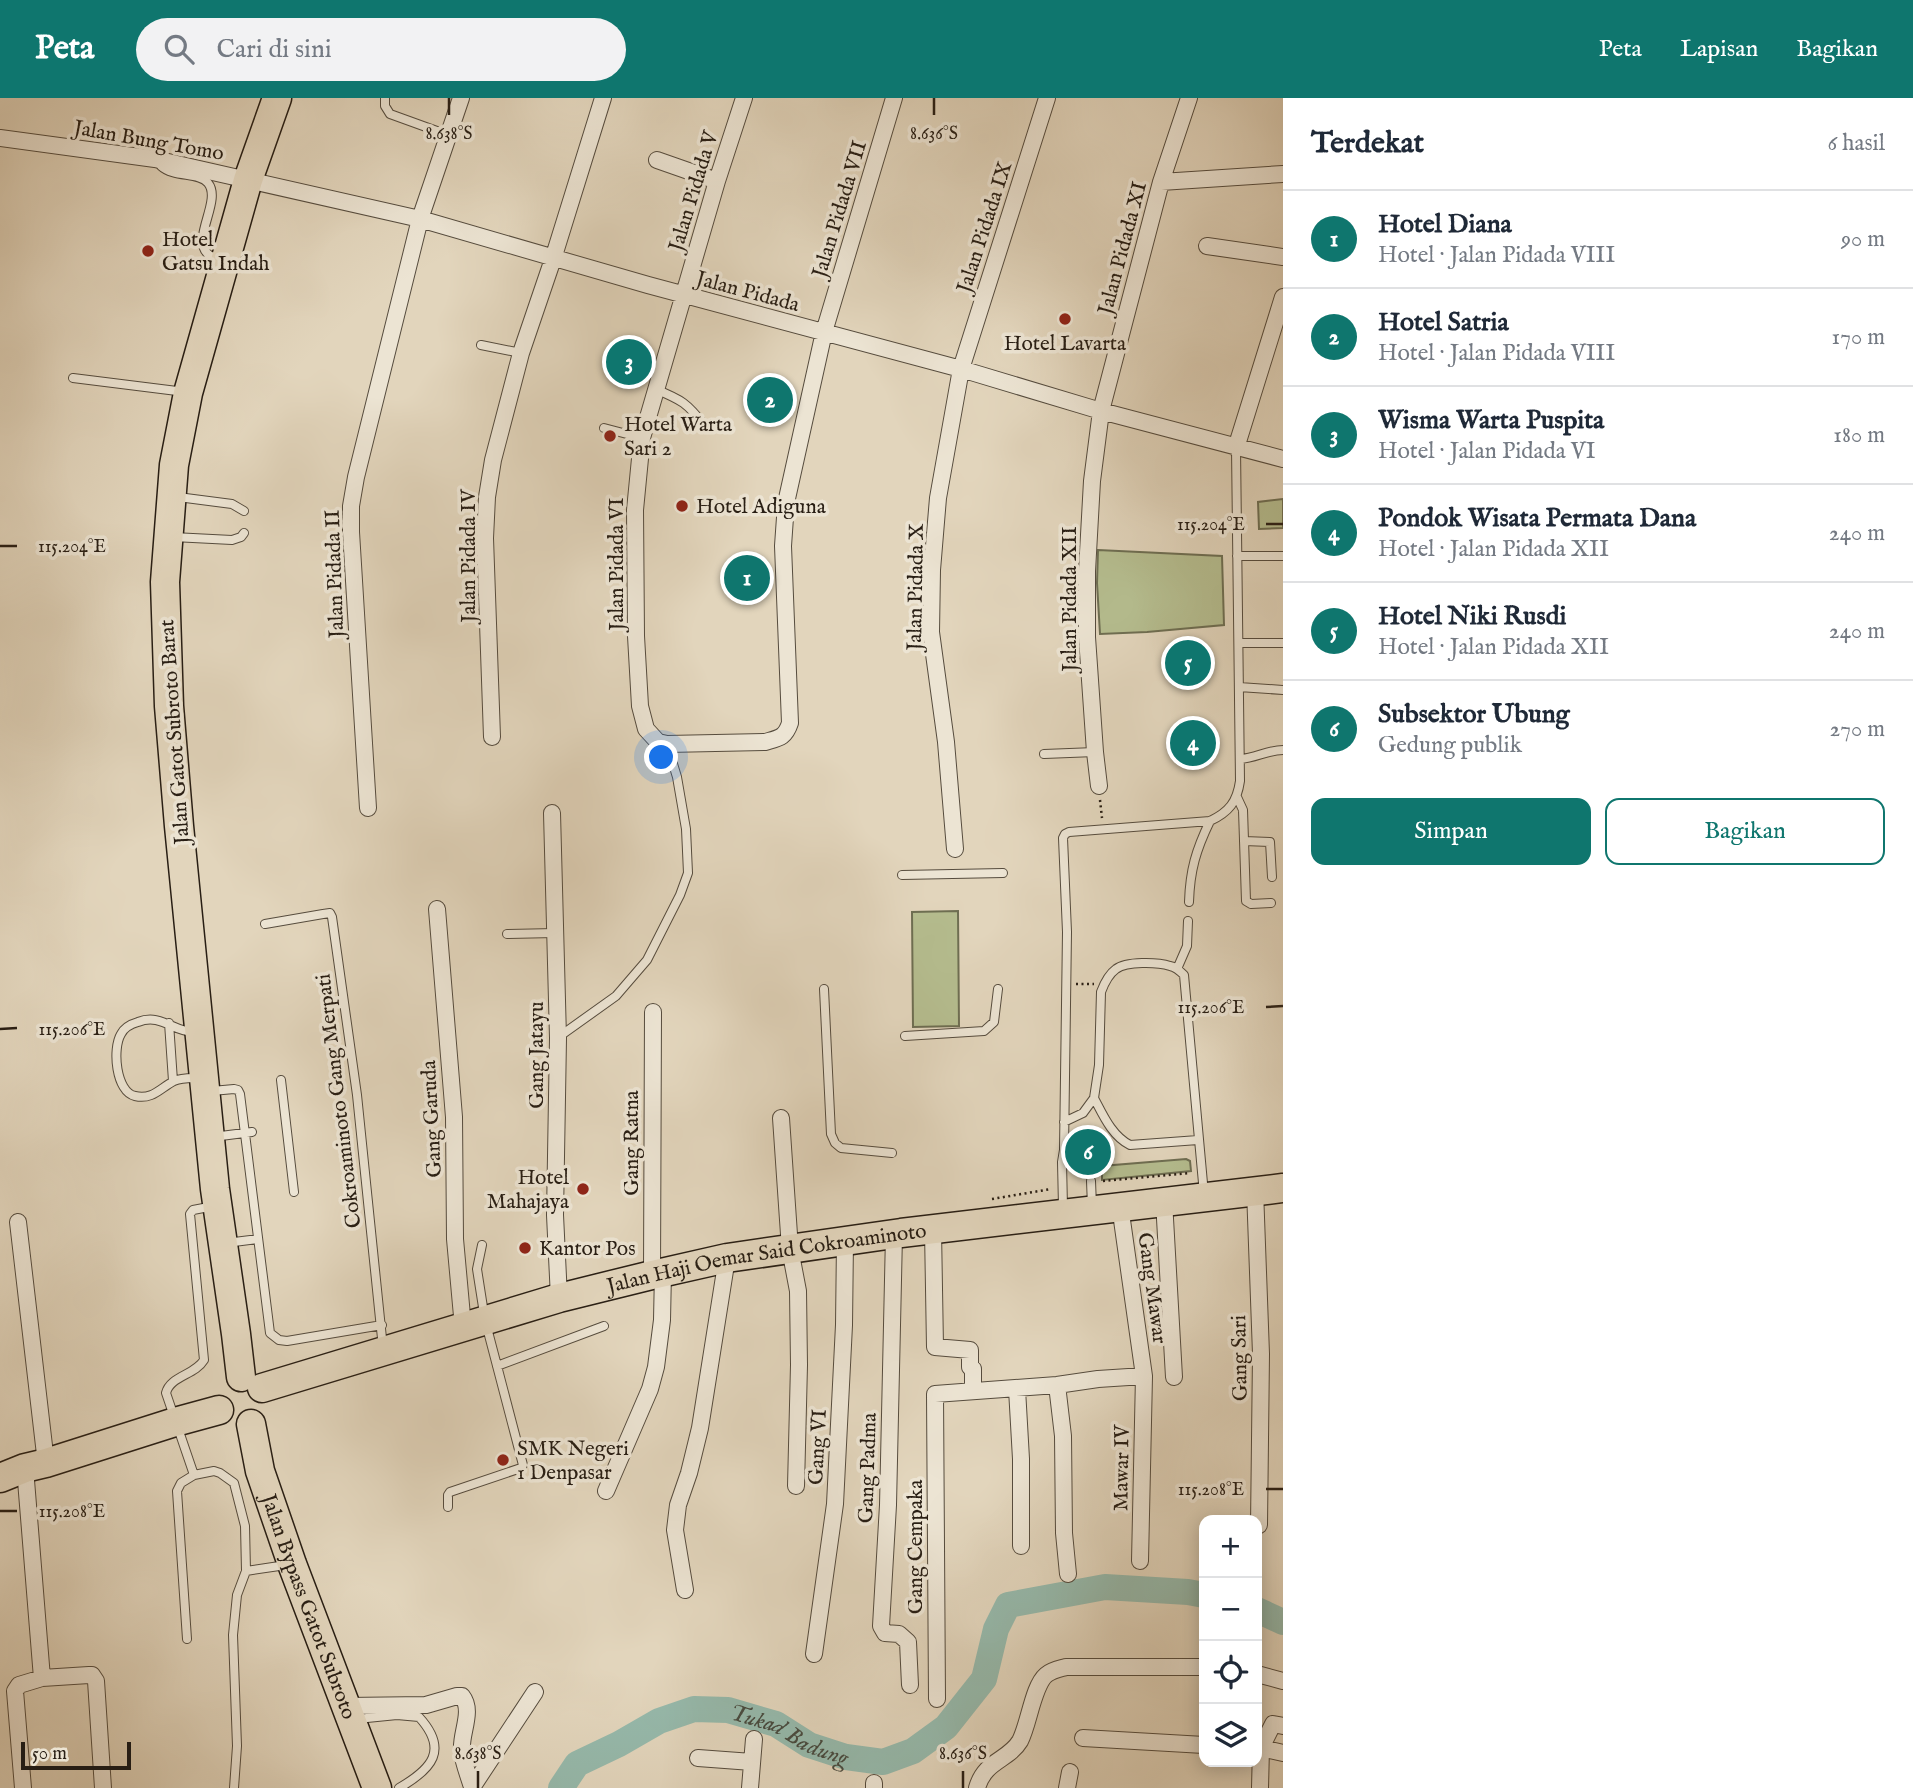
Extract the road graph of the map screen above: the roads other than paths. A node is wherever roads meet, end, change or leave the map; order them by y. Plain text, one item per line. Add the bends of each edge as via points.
1 (277, 98) edge
2 (385, 98) edge
3 (461, 98) edge
4 (603, 98) edge
5 (744, 98) edge
6 (894, 98) edge
7 (1047, 98) edge
8 (1189, 98) edge
9 (448, 135) junction
10 (0, 138) edge
11 (161, 160) junction
12 (657, 160) dead end
13 (1283, 174) edge
14 (248, 180) junction
15 (717, 181) junction
16 (1161, 182) junction
17 (420, 219) junction
18 (1207, 246) dead end
19 (1283, 257) edge
20 (553, 259) junction
21 (225, 260) junction
22 (684, 295) junction
23 (1283, 297) edge
24 (824, 332) junction
25 (481, 345) dead end
26 (521, 353) junction
27 (961, 369) junction
28 (74, 378) dead end
29 (655, 389) junction
30 (188, 393) junction
31 (1101, 411) junction
32 (705, 426) dead end
33 (604, 428) dead end
34 (642, 438) junction
35 (1236, 448) junction
36 (1283, 459) edge
37 (171, 497) junction
38 (244, 511) dead end
39 (244, 533) dead end
40 (167, 537) junction
41 (1237, 556) junction
42 (1283, 556) edge
43 (1239, 643) junction
44 (1283, 643) edge
45 (1239, 687) junction
46 (1283, 690) edge
47 (492, 737) dead end
48 (667, 744) junction
49 (1283, 750) edge
50 (1095, 752) junction
51 (1044, 754) dead end
52 (1240, 759) junction
53 (1099, 786) road end
54 (1237, 797) junction
55 (368, 808) dead end
56 (552, 813) dead end
57 (1210, 821) junction
58 (1244, 842) junction
59 (955, 849) dead end
60 (1003, 873) dead end
61 (902, 875) dead end
62 (1272, 877) dead end
63 (1189, 902) dead end
64 (1271, 903) dead end
65 (437, 909) dead end
66 (1188, 921) dead end
67 (265, 924) dead end
68 (555, 933) junction
69 (507, 934) dead end
70 (1177, 969) junction
71 (824, 989) dead end
72 (998, 989) dead end
73 (653, 1012) dead end
74 (169, 1023) junction
75 (199, 1033) junction
76 (905, 1036) dead end
77 (558, 1038) junction
78 (281, 1080) dead end
79 (173, 1081) junction
80 (204, 1085) junction
81 (1094, 1098) junction
82 (781, 1118) dead end
83 (1064, 1122) junction
84 (248, 1133) junction
85 (210, 1138) junction
86 (1198, 1140) junction
87 (892, 1153) dead end
88 (1203, 1184) junction
89 (1283, 1188) edge
90 (1255, 1190) junction
91 (294, 1192) dead end
92 (1164, 1201) junction
93 (217, 1205) junction
94 (1120, 1206) junction
95 (1063, 1214) junction
96 (18, 1222) dead end
97 (933, 1230) junction
98 (894, 1235) junction
99 (258, 1239) junction
100 (845, 1241) junction
101 (223, 1244) junction
102 (482, 1245) dead end
103 (790, 1249) junction
104 (727, 1258) junction
105 (657, 1273) junction
106 (559, 1298) junction
107 (474, 1323) junction
108 (604, 1326) dead end
109 (383, 1338) junction
110 (497, 1366) junction
111 (1144, 1376) junction
112 (1174, 1377) dead end
113 (252, 1382) junction
114 (1057, 1385) junction
115 (1017, 1389) junction
116 (973, 1391) junction
117 (219, 1410) junction
118 (175, 1422) junction
119 (251, 1424) junction
120 (23, 1470) edge
121 (194, 1475) junction
122 (796, 1486) dead end
123 (606, 1492) dead end
124 (448, 1507) dead end
125 (1259, 1515) edge
126 (1021, 1546) dead end
127 (1140, 1561) dead end
128 (292, 1564) junction
129 (246, 1571) junction
130 (1068, 1574) dead end
131 (685, 1590) dead end
132 (187, 1639) dead end
133 (814, 1654) dead end
134 (1199, 1667) edge
135 (1262, 1675) edge
136 (42, 1678) junction
137 (1283, 1681) edge
138 (910, 1685) dead end
139 (535, 1692) dead end
140 (937, 1699) dead end
141 (349, 1713) junction
142 (1283, 1726) edge
143 (1083, 1738) dead end
144 (754, 1739) dead end
145 (1262, 1743) edge
146 (1199, 1745) edge
147 (1262, 1749) edge
148 (1283, 1753) edge
149 (698, 1758) dead end
150 (752, 1762) junction
151 (1259, 1767) edge
152 (23, 1788) edge
153 (103, 1788) edge
154 (234, 1788) edge
155 (377, 1788) edge
156 (399, 1788) edge
157 (750, 1788) edge
158 (977, 1788) edge
159 (1260, 1788) edge

1 - 14 highway, Jalan Gatot Subroto Barat
2 - 9 lane via 390,114
3 - 9 street, Jalan Pidada II
4 - 20 street, Jalan Pidada IV
5 - 15 street, Jalan Pidada V
6 - 24 street, Jalan Pidada VII
7 - 27 street, Jalan Pidada IX
8 - 16 street, Jalan Pidada XI
9 - 17 street, Jalan Pidada II
10 - 11 street, Jalan Bung Tomo
11 - 14 street, Jalan Bung Tomo
11 - 21 lane via 168,172 210,184 205,252
12 - 15 street
13 - 16 street
14 - 17 street, Jalan Pidada
14 - 21 highway, Jalan Gatot Subroto Barat
15 - 22 street, Jalan Pidada V
16 - 31 street, Jalan Pidada XI
17 - 20 street, Jalan Pidada
17 - 55 street, Jalan Pidada II via 351,506
18 - 19 street
20 - 22 street, Jalan Pidada
20 - 26 street, Jalan Pidada IV
21 - 30 highway, Jalan Gatot Subroto Barat
22 - 24 street, Jalan Pidada
22 - 29 street, Jalan Pidada VI
23 - 35 street
24 - 27 street, Jalan Pidada
24 - 48 street, Jalan Pidada VII via 783,535 787,733 765,742
25 - 26 lane
26 - 47 street, Jalan Pidada IV via 487,497
27 - 31 street, Jalan Pidada
27 - 59 street, Jalan Pidada X via 938,498 931,632
28 - 30 lane
29 - 32 lane via 681,400
29 - 34 street, Jalan Pidada VI
30 - 37 highway, Jalan Gatot Subroto Barat
31 - 35 street, Jalan Pidada
31 - 50 street, Jalan Pidada XII via 1087,571
33 - 34 lane
34 - 48 street, Jalan Pidada VI via 635,510 640,706 646,729
35 - 36 street, Jalan Pidada
35 - 41 lane
37 - 38 lane via 232,505
37 - 40 highway, Jalan Gatot Subroto Barat
39 - 40 lane via 232,540
40 - 75 highway, Jalan Gatot Subroto Barat via 169,706
41 - 42 lane
41 - 43 lane
43 - 44 lane
43 - 45 lane
45 - 46 lane
45 - 52 lane
48 - 77 lane via 686,829 688,873 680,895 648,960 631,981
49 - 52 lane
50 - 51 lane
50 - 53 street, Jalan Pidada XII
52 - 54 lane
54 - 57 lane via 1233,806
54 - 58 lane via 1243,810
56 - 68 street, Gang Jatayu
57 - 63 lane via 1195,854
57 - 83 lane via 1069,832 1063,838
58 - 62 lane via 1270,842
58 - 64 lane via 1246,901
60 - 61 lane
65 - 107 street, Gang Garuda via 454,1116 455,1239
66 - 70 lane via 1187,946
67 - 109 lane, Cokroaminoto Gang Merpati via 332,916
68 - 69 lane
68 - 77 street, Gang Jatayu
70 - 81 lane via 1124,965 1104,984
70 - 86 lane via 1184,975
71 - 87 lane via 831,1134 841,1148
72 - 76 lane via 994,1022 984,1031
73 - 105 street, Gang Ratna
74 - 75 lane
74 - 79 lane
74 - 79 lane via 138,1021 121,1034 116,1050 120,1080 131,1095 152,1096
75 - 80 highway, Jalan Gatot Subroto Barat
77 - 106 street, Gang Jatayu via 555,1215
78 - 91 lane via 283,1128
79 - 80 lane
80 - 84 lane via 238,1090
80 - 85 highway, Jalan Gatot Subroto Barat
81 - 83 lane via 1083,1113
81 - 86 lane via 1114,1132 1130,1145
82 - 103 street, Gang VI
83 - 95 lane
84 - 85 lane
84 - 99 lane
85 - 93 highway, Jalan Gatot Subroto Barat
86 - 88 lane
88 - 90 highway, Jalan Haji Oemar Said Cokroaminoto
88 - 92 highway, Jalan Haji Oemar Said Cokroaminoto
89 - 90 highway, Jalan Haji Oemar Said Cokroaminoto
90 - 125 street, Gang Sari via 1261,1354
92 - 94 highway, Jalan Haji Oemar Said Cokroaminoto
92 - 112 street
93 - 101 highway, Jalan Gatot Subroto Barat
93 - 118 lane via 190,1214 204,1360 167,1388
94 - 95 highway, Jalan Haji Oemar Said Cokroaminoto via 1091,1191
94 - 111 street, Gang Mawar
95 - 97 highway, Jalan Haji Oemar Said Cokroaminoto
96 - 120 street
97 - 98 highway, Jalan Haji Oemar Said Cokroaminoto
97 - 116 street via 935,1346 970,1350
98 - 100 highway, Jalan Haji Oemar Said Cokroaminoto
98 - 138 street, Gang Padma via 881,1626 885,1633 899,1634 908,1642
99 - 101 lane
99 - 109 lane via 274,1338
100 - 103 highway, Jalan Haji Oemar Said Cokroaminoto
100 - 133 street, Gang VI via 835,1504
101 - 113 highway, Jalan Gatot Subroto Barat
102 - 107 lane
103 - 104 highway, Jalan Haji Oemar Said Cokroaminoto
103 - 122 street, Gang VI via 799,1291
104 - 105 highway, Jalan Haji Oemar Said Cokroaminoto
104 - 131 street via 700,1428 678,1505 675,1530
105 - 106 highway, Jalan Haji Oemar Said Cokroaminoto
105 - 123 street, Gang Ratna via 662,1320 656,1367
106 - 107 highway, Jalan Haji Oemar Said Cokroaminoto
107 - 109 highway, Jalan Haji Oemar Said Cokroaminoto
107 - 110 lane
108 - 110 lane
109 - 113 highway, Jalan Haji Oemar Said Cokroaminoto
110 - 124 lane via 523,1465 450,1492
111 - 114 street
111 - 127 street, Mawar IV
113 - 117 highway via 232,1379 225,1383 218,1396
113 - 119 highway via 266,1396 266,1404 259,1420
114 - 115 street
114 - 130 street
115 - 116 street
115 - 126 street
116 - 140 street, Gang Cempaka via 935,1394
117 - 118 highway
117 - 119 highway via 229,1423
118 - 120 highway
118 - 121 lane
119 - 128 highway, Jalan Bypass Gatot Subroto via 260,1471
120 - 136 street
121 - 129 lane via 215,1471 234,1483 245,1525
121 - 132 lane via 177,1491
128 - 129 lane
128 - 141 highway, Jalan Bypass Gatot Subroto
129 - 154 lane via 237,1595 233,1635
134 - 158 street via 1054,1670 1041,1681 1015,1748 985,1770
135 - 137 street
136 - 152 street via 19,1685 15,1691
136 - 153 street via 94,1677
139 - 141 street via 473,1786 461,1751 466,1716 462,1696 426,1705
141 - 155 highway, Jalan Bypass Gatot Subroto
141 - 156 lane via 419,1717 430,1729 433,1760 417,1778
142 - 145 street via 1273,1724
143 - 146 street
144 - 150 street
147 - 148 street
149 - 150 street
150 - 157 street
151 - 159 street

